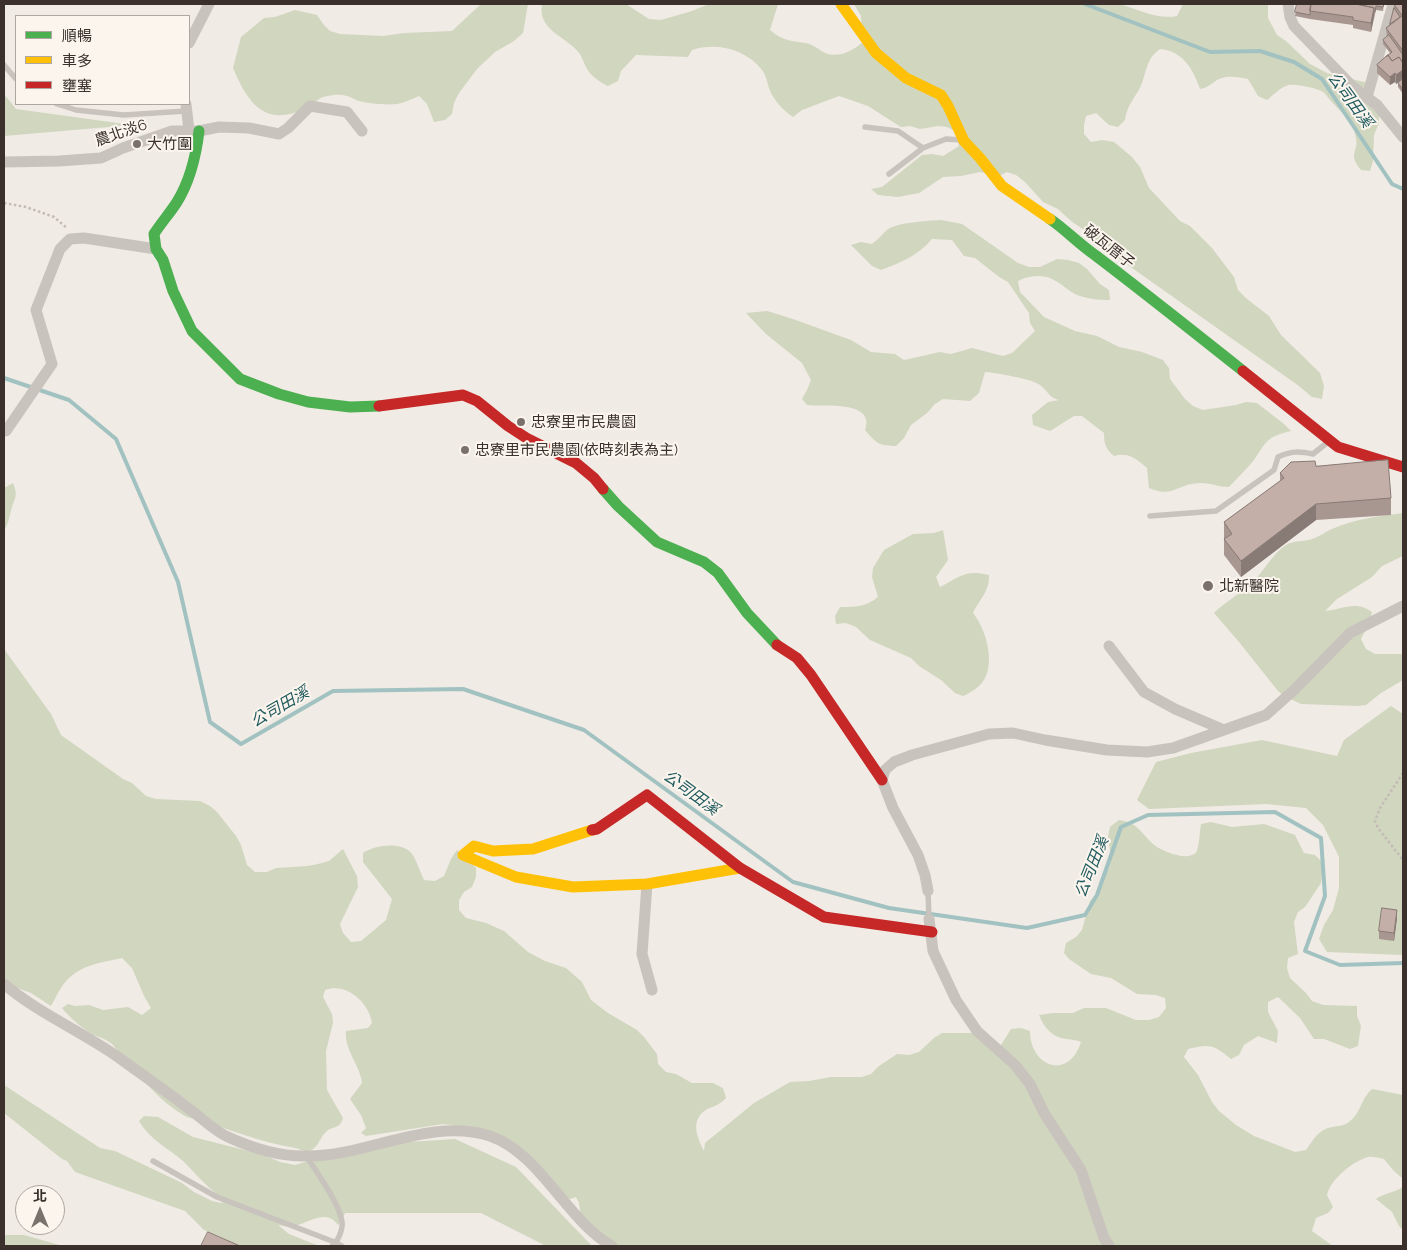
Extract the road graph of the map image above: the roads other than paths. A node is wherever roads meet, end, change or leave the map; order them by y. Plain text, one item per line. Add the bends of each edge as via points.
1 (209, 4) edge
2 (841, 4) edge
3 (1288, 4) edge
4 (1393, 4) edge
5 (190, 42) edge
6 (4, 65) edge
7 (15, 78) edge
8 (1366, 97) junction
9 (63, 105) edge
10 (76, 107) edge
11 (186, 107) edge
12 (865, 127) dead end
13 (362, 130) dead end
14 (194, 131) junction
15 (1403, 138) edge
16 (964, 141) junction
17 (923, 148) junction
18 (4, 162) edge
19 (888, 174) dead end
20 (156, 249) junction
21 (4, 431) edge
22 (1330, 440) junction
23 (1403, 467) edge
24 (1150, 516) dead end
25 (1403, 606) edge
26 (1109, 646) dead end
27 (1224, 730) junction
28 (882, 780) junction
29 (740, 868) junction
30 (647, 884) junction
31 (928, 891) joint
32 (929, 919) joint
33 (932, 932) junction
34 (4, 984) edge
35 (652, 990) dead end
36 (308, 1156) junction
37 (153, 1160) dead end
38 (337, 1245) edge
39 (612, 1246) edge
40 (1108, 1246) edge

1 - 5 street
2 - 16 street, 破瓦厝子 via 876,53 906,78 941,94
3 - 8 street via 1294,26
4 - 8 street
6 - 7 lane
8 - 15 street via 1377,105
9 - 10 lane
10 - 11 lane via 124,116
11 - 14 street
12 - 17 lane via 898,131
13 - 14 street, 農北淡6 via 347,112 310,106 279,134 249,128 219,127
14 - 18 street, 農北淡6 / 農北淡6 via 172,131 101,158
14 - 20 street via 198,143 185,184 154,234
16 - 17 lane via 946,139
16 - 22 street, 破瓦厝子 via 1002,186 1063,228
17 - 19 lane
20 - 21 street via 84,238 70,239 60,249 36,310 52,364
20 - 28 street via 192,331 240,380 308,402 350,407 463,395 477,401 528,439 576,463 657,542 704,562 718,573 748,613 811,674
22 - 23 street, 破瓦厝子 via 1338,447
22 - 24 lane via 1313,454 1299,451 1278,457 1274,470 1216,511
25 - 27 street via 1350,633 1266,715
26 - 27 street via 1144,692
27 - 28 street via 1173,748 1147,752 1107,750 1013,733 989,734 912,754 894,762 885,770
28 - 31 street via 918,855
29 - 30 street
29 - 30 street via 647,795 597,829 533,849 492,851 474,846 463,855 516,876 573,887
29 - 33 street via 824,917
30 - 35 street via 642,954
31 - 32 lane
32 - 33 street
33 - 40 street via 933,951 956,1000 977,1031 1015,1065 1030,1084 1044,1113 1081,1170
34 - 36 street via 110,1052 225,1136 252,1147
36 - 38 lane via 343,1223
36 - 39 street via 343,1153 430,1133 464,1131 490,1136 513,1148 584,1222
37 - 38 lane via 217,1197

